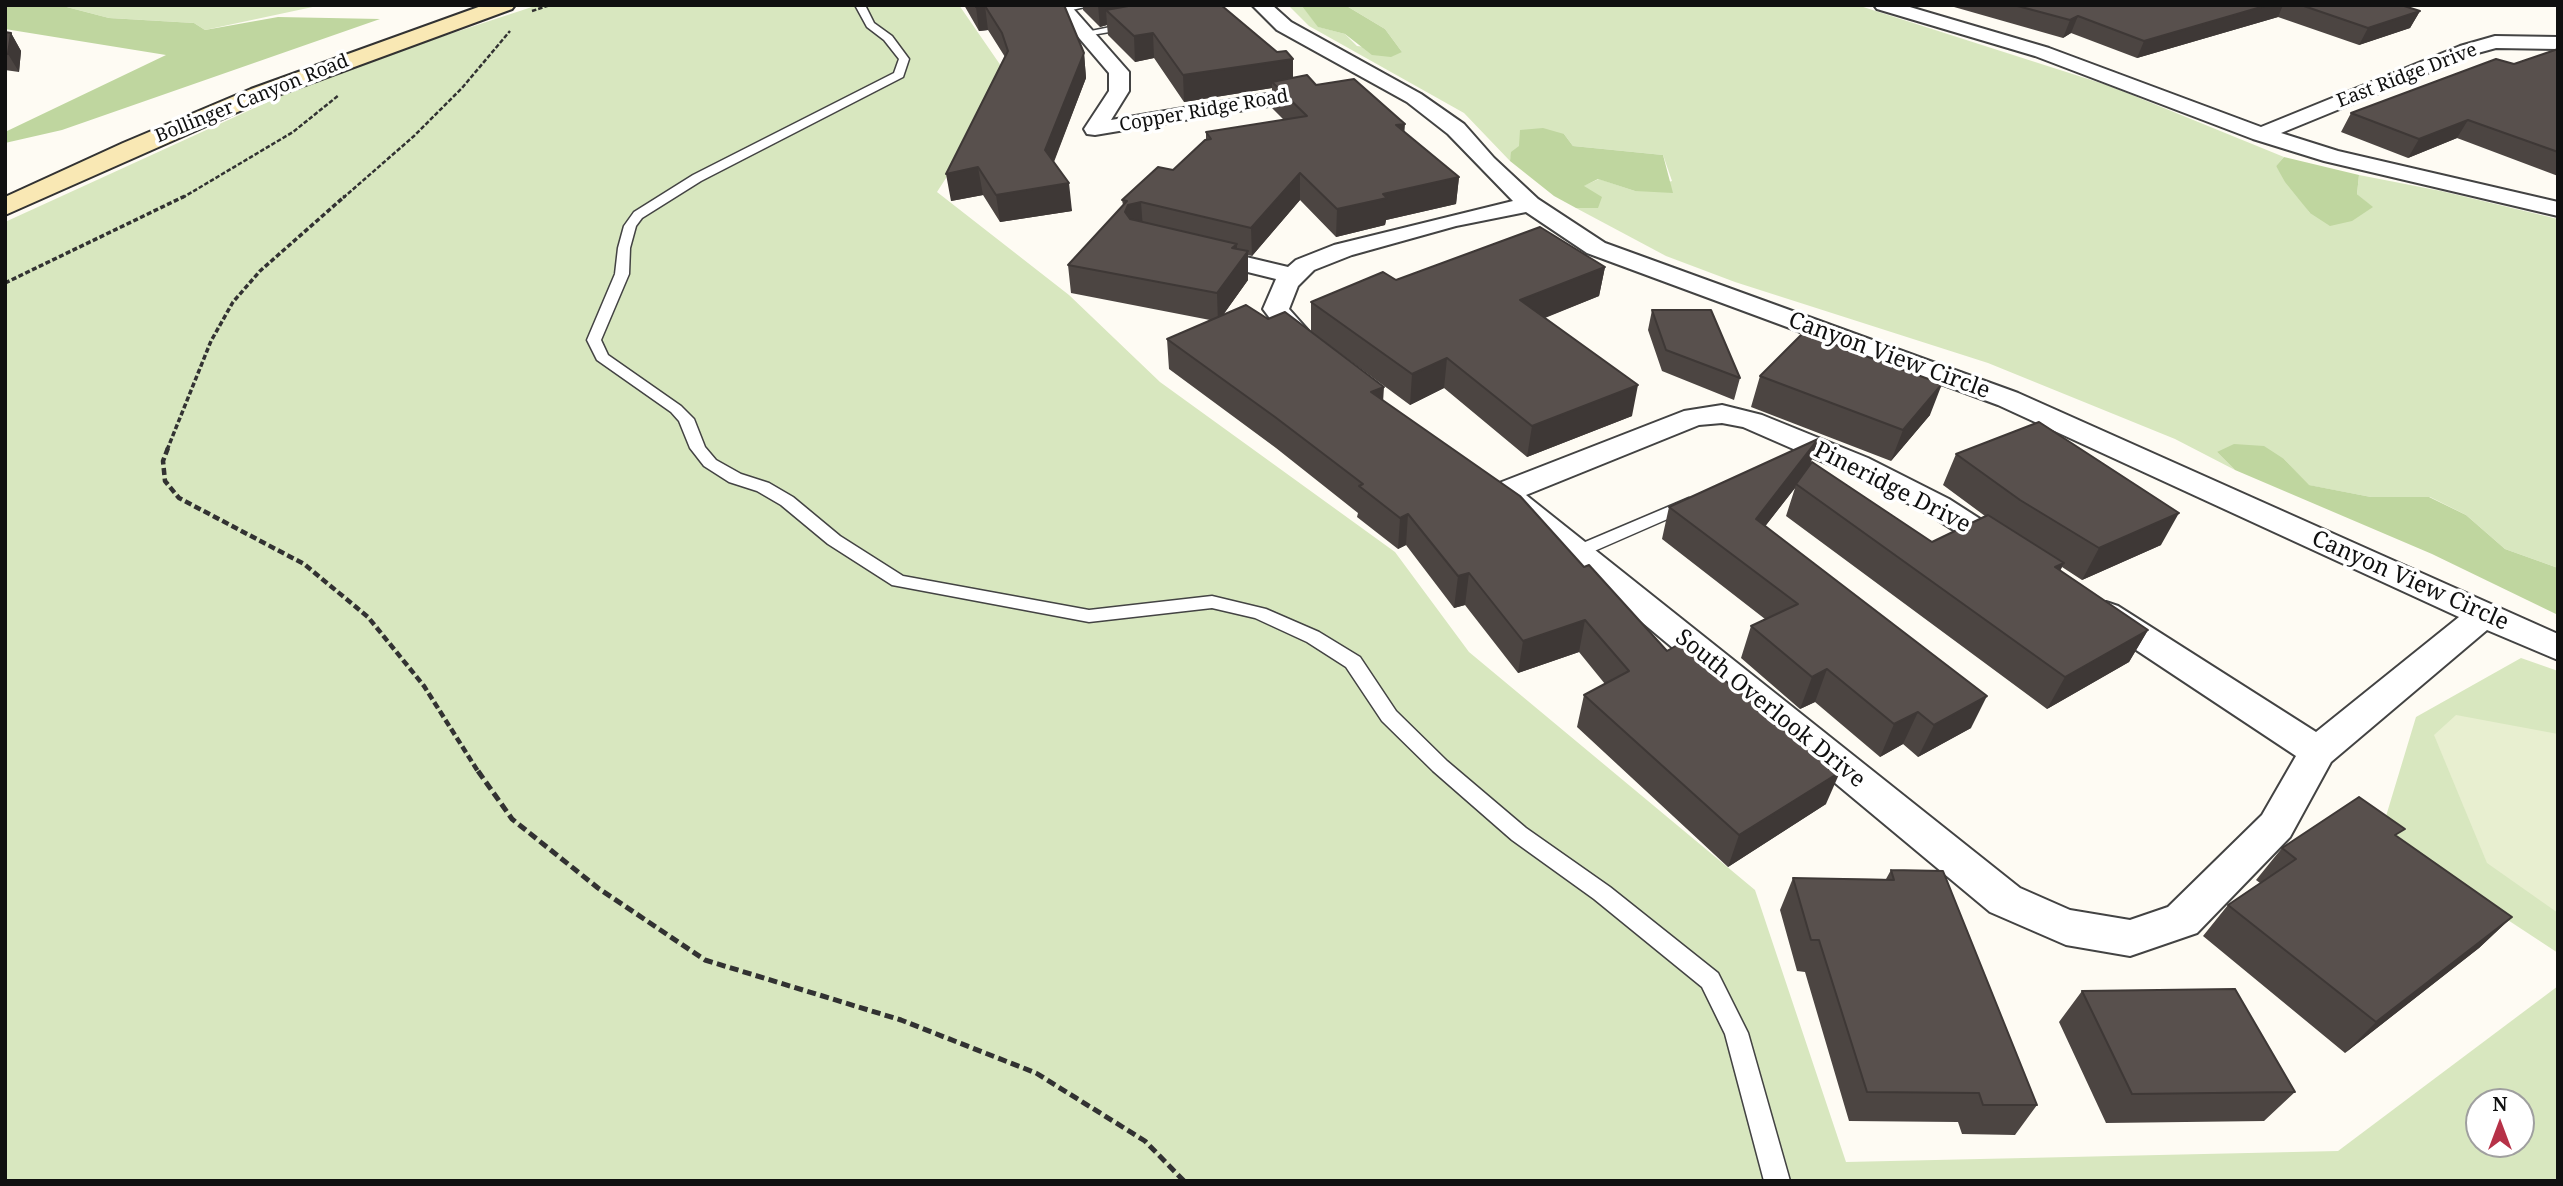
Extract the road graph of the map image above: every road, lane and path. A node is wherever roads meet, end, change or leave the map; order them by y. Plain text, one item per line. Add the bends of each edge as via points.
1 (447, 5) edge
2 (550, 5) edge
3 (859, 5) edge
4 (1089, 5) edge
5 (1261, 5) edge
6 (1883, 5) edge
7 (1062, 7) edge
8 (529, 12) dead end
9 (511, 15) edge
10 (1138, 24) edge
11 (1086, 33) junction
12 (2558, 43) edge
13 (1380, 78) junction
14 (198, 95) dead end
15 (340, 95) dead end
16 (2261, 134) junction
17 (1530, 204) junction
18 (5, 207) edge
19 (2558, 209) edge
20 (1180, 248) edge
21 (1294, 276) junction
22 (5, 283) edge
23 (1331, 363) edge
24 (1494, 484) joint
25 (1703, 497) edge
26 (1577, 552) junction
27 (2028, 565) edge
28 (2086, 601) edge
29 (2484, 614) junction
30 (2558, 648) edge
31 (2318, 752) junction
32 (1184, 1181) edge
33 (1777, 1181) edge

1 - 14 main road, Bollinger Canyon Road
2 - 8 path
3 - 33 lane via 870,24 888,37 904,58 899,75 697,178 638,215 624,248 622,274 594,340 601,357 687,419 698,448 710,463 787,501 834,540 898,581 1089,616 1212,602 1260,614 1313,637 1353,662 1389,716 1440,766 1519,834 1602,893 1710,980 1736,1033
4 - 7 lane
5 - 13 street, Canyon View Circle via 1284,26
6 - 16 street via 2042,52
7 - 11 street, Copper Ridge Road
9 - 18 main road, Bollinger Canyon Road via 259,94
9 - 32 path via 453,97 260,271 233,302 211,341 163,461 165,481 179,498 304,564 368,617 424,686 512,819 598,888 705,960 901,1020 1035,1073 1145,1141
10 - 11 lane
11 - 13 street, Copper Ridge Road via 1119,72 1119,91 1095,129
12 - 16 street, East Ridge Drive via 2495,42 2467,50
13 - 17 street, Canyon View Circle via 1456,129
15 - 22 path via 293,132 222,176
16 - 19 street via 2332,156
17 - 21 street via 1343,250 1305,265
17 - 29 street, Canyon View Circle via 1595,248 2008,399
20 - 21 street
21 - 23 street via 1286,283 1276,309 1299,339
24 - 26 street, South Overlook Drive
24 - 27 street, Pineridge Drive via 1694,417 1722,414 1752,421 1804,453 1857,465 1938,506
25 - 26 lane
26 - 31 street, South Overlook Drive via 2005,900 2066,927 2130,938 2182,920 2276,826
28 - 31 street
29 - 30 street, Canyon View Circle
29 - 31 street, South Overlook Drive

